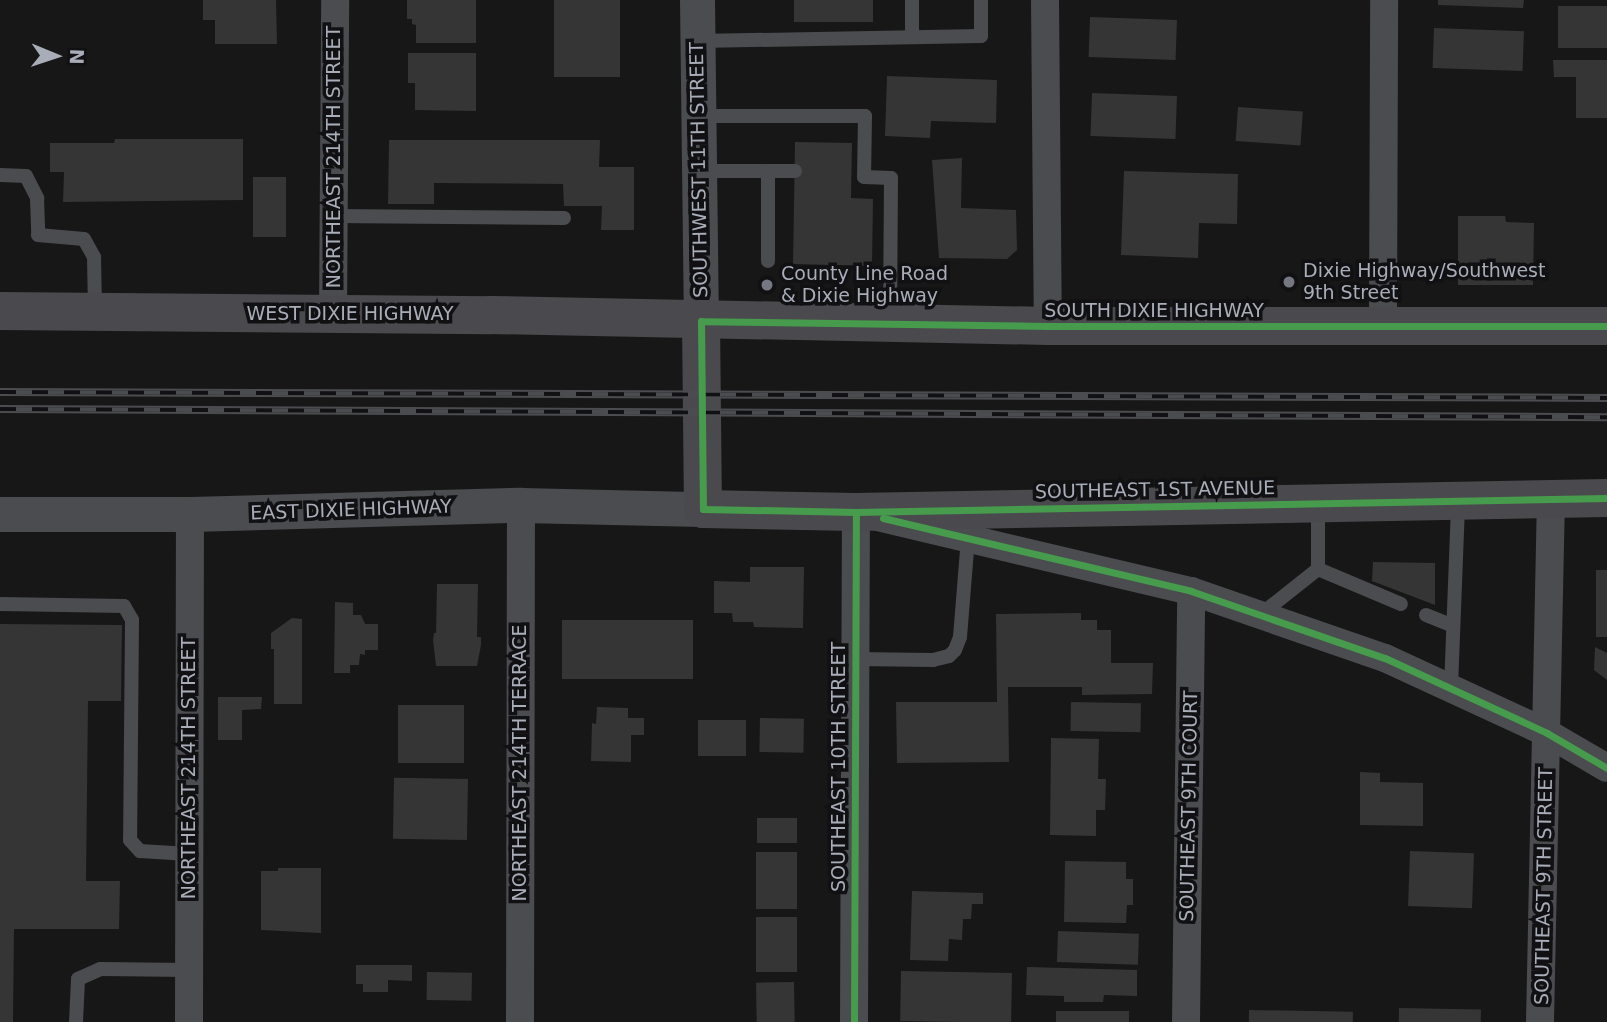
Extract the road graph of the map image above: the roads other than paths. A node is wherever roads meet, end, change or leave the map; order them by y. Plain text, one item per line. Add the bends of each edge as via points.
1 (335, 0) edge
2 (697, 0) edge
3 (912, 0) edge
4 (981, 0) edge
5 (1045, 0) edge
6 (1384, 0) edge
7 (912, 37) junction
8 (698, 41) junction
9 (698, 116) junction
10 (699, 171) junction
11 (768, 171) junction
12 (794, 171) dead end
13 (0, 176) edge
14 (333, 216) junction
15 (565, 218) dead end
16 (768, 261) dead end
17 (0, 311) edge
18 (95, 312) junction
19 (333, 314) junction
20 (701, 321) junction
21 (890, 324) junction
22 (1048, 326) junction
23 (1607, 326) edge
24 (1383, 327) junction
25 (1551, 498) junction
26 (1607, 498) edge
27 (1458, 500) junction
28 (1318, 503) junction
29 (521, 505) junction
30 (703, 509) junction
31 (856, 512) junction
32 (0, 514) edge
33 (190, 514) junction
34 (968, 538) junction
35 (1318, 569) junction
36 (1191, 591) junction
37 (0, 604) edge
38 (1401, 604) dead end
39 (1260, 615) junction
40 (1426, 615) dead end
41 (1453, 626) junction
42 (855, 659) junction
43 (1451, 688) junction
44 (1547, 733) junction
45 (1607, 768) edge
46 (189, 854) junction
47 (189, 970) junction
48 (76, 1022) edge
49 (189, 1022) edge
50 (520, 1022) edge
51 (854, 1022) edge
52 (1186, 1022) edge
53 (1540, 1022) edge

1 - 14 street, NORTHEAST 214TH STREET
2 - 8 street, SOUTHWEST 11TH STREET
3 - 7 lane
4 - 7 lane via 981,36
5 - 22 street
6 - 24 street
7 - 8 lane
8 - 9 street, SOUTHWEST 11TH STREET
9 - 10 street, SOUTHWEST 11TH STREET
9 - 21 lane via 865,116 858,176 891,178
10 - 11 lane
10 - 20 street, SOUTHWEST 11TH STREET
11 - 12 lane
11 - 16 lane
13 - 18 lane via 26,176 37,198 38,235 84,239 94,257
14 - 15 lane
14 - 19 street, NORTHEAST 214TH STREET
17 - 18 main road, WEST DIXIE HIGHWAY
18 - 19 main road, WEST DIXIE HIGHWAY
19 - 20 main road, WEST DIXIE HIGHWAY
20 - 21 main road, SOUTH DIXIE HIGHWAY
20 - 30 main road, SOUTHWEST 11TH STREET
21 - 22 main road, SOUTH DIXIE HIGHWAY
22 - 24 main road, SOUTH DIXIE HIGHWAY
23 - 24 main road, SOUTH DIXIE HIGHWAY
25 - 26 main road, SOUTHEAST 1ST AVENUE
25 - 27 main road, SOUTHEAST 1ST AVENUE
25 - 44 street, SOUTHEAST 9TH STREET
27 - 28 main road, SOUTHEAST 1ST AVENUE
27 - 41 lane
28 - 31 main road, SOUTHEAST 1ST AVENUE
28 - 35 lane
29 - 30 street, EAST DIXIE HIGHWAY
29 - 33 street, EAST DIXIE HIGHWAY
29 - 50 street, NORTHEAST 214TH TERRACE
30 - 31 main road, SOUTHEAST 1ST AVENUE
31 - 34 street
31 - 42 street, SOUTHEAST 10TH STREET
32 - 33 street, EAST DIXIE HIGHWAY
33 - 46 street, NORTHEAST 214TH STREET
34 - 36 street
34 - 42 lane via 956,650 933,660
35 - 38 lane
35 - 39 lane
36 - 39 street
36 - 52 street, SOUTHEAST 9TH COURT
37 - 46 lane via 124,606 132,620 130,840 139,851
39 - 43 street via 1385,658
40 - 41 lane
41 - 43 lane
42 - 51 street, SOUTHEAST 10TH STREET
43 - 44 street
44 - 45 street
44 - 53 street, SOUTHEAST 9TH STREET
46 - 47 street, NORTHEAST 214TH STREET
47 - 48 lane via 100,969 78,979
47 - 49 street, NORTHEAST 214TH STREET

